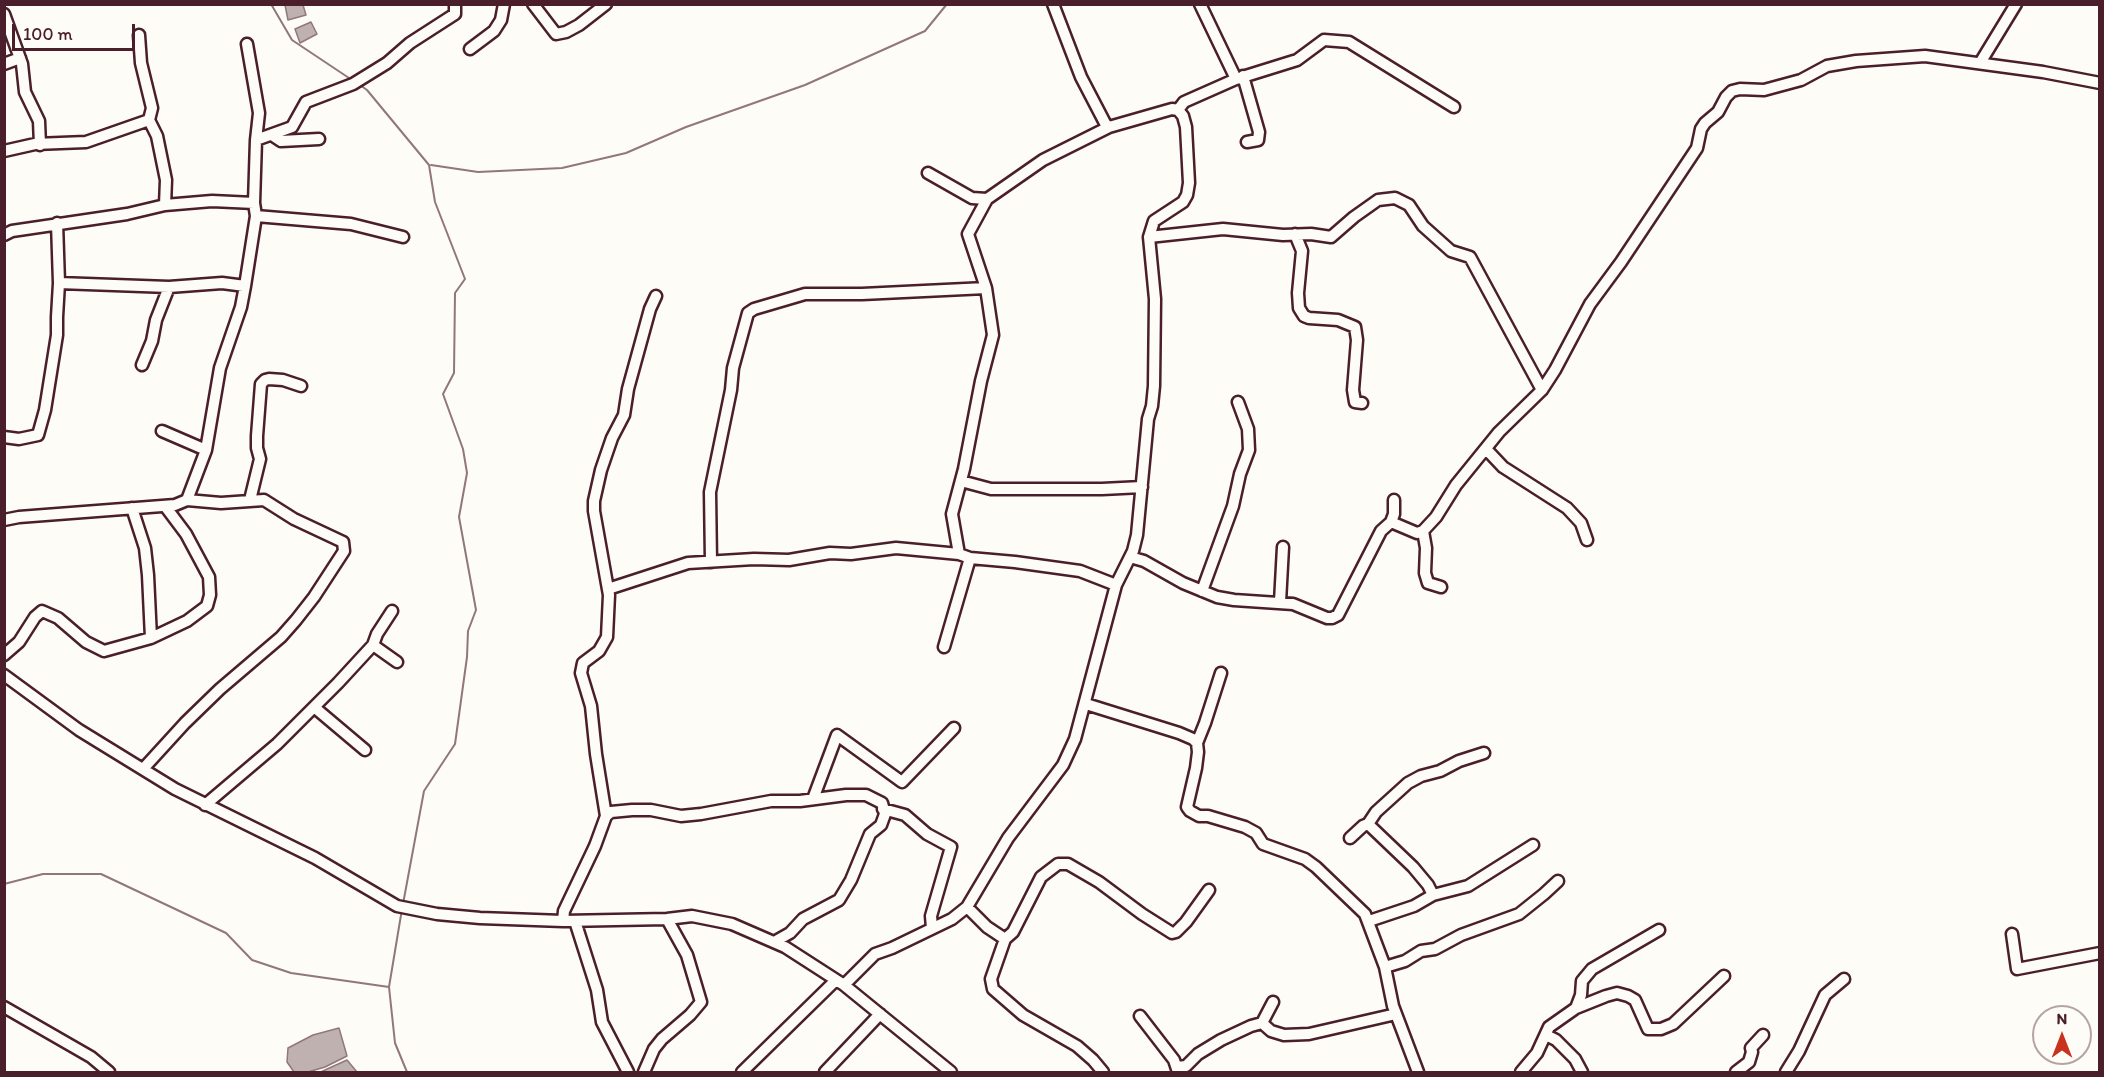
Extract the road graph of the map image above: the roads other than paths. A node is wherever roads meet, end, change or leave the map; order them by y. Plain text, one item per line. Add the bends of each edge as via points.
1 (455, 4) edge
2 (504, 4) edge
3 (533, 4) edge
4 (606, 4) edge
5 (1053, 4) edge
6 (1200, 4) edge
7 (2016, 4) edge
8 (4, 14) edge
9 (139, 35) dead end
10 (247, 44) dead end
11 (470, 49) dead end
12 (20, 58) junction
13 (1980, 63) junction
14 (4, 64) edge
15 (1240, 78) junction
16 (2100, 83) edge
17 (1454, 107) dead end
18 (1178, 110) junction
19 (149, 120) junction
20 (1109, 126) junction
21 (272, 135) junction
22 (319, 139) dead end
23 (256, 140) junction
24 (1247, 142) dead end
25 (40, 145) junction
26 (4, 152) edge
27 (928, 173) dead end
28 (987, 198) junction
29 (254, 203) junction
30 (165, 205) junction
31 (256, 216) junction
32 (57, 223) junction
33 (1295, 234) junction
34 (4, 235) edge
35 (403, 237) dead end
36 (1149, 237) junction
37 (59, 284) junction
38 (245, 286) junction
39 (169, 287) junction
40 (986, 288) junction
41 (656, 296) dead end
42 (142, 365) dead end
43 (302, 386) dead end
44 (1542, 390) junction
45 (1238, 402) dead end
46 (1362, 403) dead end
47 (162, 431) dead end
48 (4, 437) edge
49 (1486, 449) junction
50 (206, 450) junction
51 (961, 481) junction
52 (1142, 487) junction
53 (188, 500) junction
54 (250, 500) junction
55 (1394, 500) dead end
56 (165, 506) junction
57 (132, 508) junction
58 (4, 520) edge
59 (1391, 522) junction
60 (1423, 531) junction
61 (1587, 540) dead end
62 (1283, 547) dead end
63 (958, 554) junction
64 (1130, 557) junction
65 (970, 558) junction
66 (711, 562) junction
67 (1116, 585) junction
68 (1441, 587) dead end
69 (608, 589) junction
70 (1202, 591) junction
71 (1280, 602) junction
72 (392, 611) dead end
73 (151, 638) junction
74 (373, 645) junction
75 (944, 646) dead end
76 (4, 655) edge
77 (397, 662) dead end
78 (1221, 672) dead end
79 (4, 675) edge
80 (1086, 704) junction
81 (314, 708) junction
82 (954, 728) dead end
83 (1197, 743) junction
84 (364, 750) dead end
85 (1484, 753) dead end
86 (143, 769) junction
87 (813, 799) junction
88 (205, 805) junction
89 (883, 809) junction
90 (606, 816) junction
91 (1368, 824) junction
92 (1350, 838) dead end
93 (1533, 846) dead end
94 (1558, 881) dead end
95 (1209, 890) dead end
96 (1433, 895) junction
97 (967, 907) junction
98 (667, 919) junction
99 (563, 921) junction
100 (575, 921) junction
101 (1369, 921) junction
102 (932, 928) junction
103 (1659, 930) dead end
104 (2013, 934) dead end
105 (1005, 939) junction
106 (774, 942) junction
107 (2100, 952) edge
108 (1385, 967) junction
109 (1724, 976) dead end
110 (1845, 979) dead end
111 (840, 982) junction
112 (1272, 1002) dead end
113 (4, 1007) edge
114 (1576, 1008) junction
115 (880, 1014) junction
116 (1396, 1014) junction
117 (1140, 1016) dead end
118 (1262, 1023) junction
119 (1546, 1035) junction
120 (1763, 1035) dead end
121 (1178, 1070) edge
122 (109, 1072) edge
123 (628, 1072) edge
124 (644, 1072) edge
125 (742, 1072) edge
126 (825, 1072) edge
127 (951, 1072) edge
128 (1103, 1072) edge
129 (1418, 1072) edge
130 (1521, 1072) edge
131 (1582, 1072) edge
132 (1736, 1072) edge
133 (1785, 1072) edge

1 - 21 street via 454,14 387,63 356,82 306,102 292,127
2 - 11 street via 494,31
3 - 4 street via 556,34 579,25
5 - 20 street via 1081,77
6 - 15 street
7 - 13 street
8 - 12 street
9 - 19 street via 152,108
10 - 23 street via 259,112
12 - 14 street
12 - 25 street via 25,92 39,121
13 - 16 street
13 - 44 street via 1926,56 1856,62 1827,66 1801,80 1764,90 1732,91 1701,129 1697,148 1590,304
15 - 17 street via 1298,60 1324,40 1349,42
15 - 18 street via 1184,102
15 - 24 street via 1259,132 1257,140
18 - 20 street
18 - 36 street via 1186,128 1187,195 1183,202 1154,220
19 - 25 street via 86,142
19 - 30 street via 157,136 166,180
20 - 28 street via 1043,160
21 - 22 street via 281,141
21 - 23 street
23 - 29 street
25 - 26 street
27 - 28 street via 972,198
28 - 40 street via 968,234
29 - 30 street
29 - 31 street
30 - 32 street
31 - 35 street via 351,224
31 - 38 street
32 - 34 street
32 - 37 street
33 - 36 street via 1223,229
33 - 44 street via 1331,237 1378,200 1395,198 1409,205 1424,226 1451,251 1470,257
33 - 46 street via 1302,250 1299,308 1309,318 1338,320 1355,327 1353,390 1355,402
36 - 52 street via 1155,299 1154,386
37 - 39 street
37 - 48 street via 57,335 38,435
38 - 39 street
38 - 50 street via 220,368
39 - 42 street
40 - 51 street via 993,335
40 - 66 street via 805,294 748,313 733,368 710,492
41 - 69 street via 624,415 612,438 594,501
43 - 54 street via 269,379 261,384 257,436 260,459
44 - 49 street
45 - 70 street via 1248,429 1249,450
47 - 50 street
49 - 60 street
49 - 61 street via 1503,467 1567,508 1581,523
50 - 53 street
51 - 52 street via 991,489
51 - 63 street via 952,514
52 - 64 street via 1137,535
53 - 54 street
53 - 56 street
54 - 86 street via 272,503 294,519 343,542 344,551 281,637 220,689
55 - 59 street
56 - 57 street
56 - 73 street via 186,534 209,577 210,595 207,606 187,621
57 - 58 street
57 - 73 street via 145,548
59 - 60 street via 1417,533
59 - 71 street via 1380,531 1338,615 1327,618
60 - 68 street via 1428,583
62 - 71 street
63 - 65 street
63 - 66 street via 896,548 789,560
64 - 67 street
64 - 70 street
65 - 67 street via 1080,571
65 - 75 street
66 - 69 street via 688,563
67 - 80 street
69 - 90 street via 607,637 599,651 583,663 582,673 591,706
70 - 71 street via 1234,600
72 - 74 street
73 - 76 street via 104,651 42,611
74 - 77 street
74 - 81 street
78 - 83 street
79 - 86 street via 79,730
80 - 83 street via 1179,733
80 - 97 street via 1063,765 1008,838
81 - 84 street
81 - 88 street
82 - 87 street via 902,782 837,735
83 - 101 street via 1196,768 1187,801 1190,812 1245,826 1263,844 1305,859
85 - 91 street via 1408,783
86 - 88 street
87 - 89 street via 866,795 882,803
87 - 90 street via 771,801 681,816 651,810 611,812
88 - 99 street via 315,858 402,907 480,918
89 - 102 street via 905,815 927,834 951,847 931,916
89 - 106 street via 881,825 870,834 839,900 803,919
90 - 99 street
91 - 92 street
91 - 96 street via 1413,867
93 - 96 street via 1468,886
94 - 108 street via 1519,914
95 - 105 street via 1186,922 1172,933 1099,882 1068,864 1058,864 1041,878 1013,932
96 - 101 street via 1414,906
97 - 102 street
97 - 105 street
98 - 100 street
98 - 106 street via 692,916 732,924
98 - 124 street via 687,955 701,1002 662,1039
99 - 100 street
100 - 123 street via 597,990 602,1022
101 - 108 street
102 - 111 street via 875,954
103 - 114 street via 1592,969 1582,981
104 - 107 street via 2017,969
105 - 128 street via 991,979 993,989 1023,1015 1077,1046
106 - 111 street
108 - 116 street
109 - 114 street via 1673,1024 1661,1029 1648,1029 1635,1000 1617,993
110 - 133 street via 1825,995
111 - 115 street
111 - 125 street
112 - 118 street
113 - 122 street via 91,1057
114 - 119 street via 1549,1027
115 - 126 street
115 - 127 street
116 - 118 street via 1309,1034 1284,1035
116 - 129 street
117 - 121 street
118 - 121 street via 1221,1040
119 - 130 street
119 - 131 street via 1575,1059
120 - 132 street via 1751,1048 1749,1062

